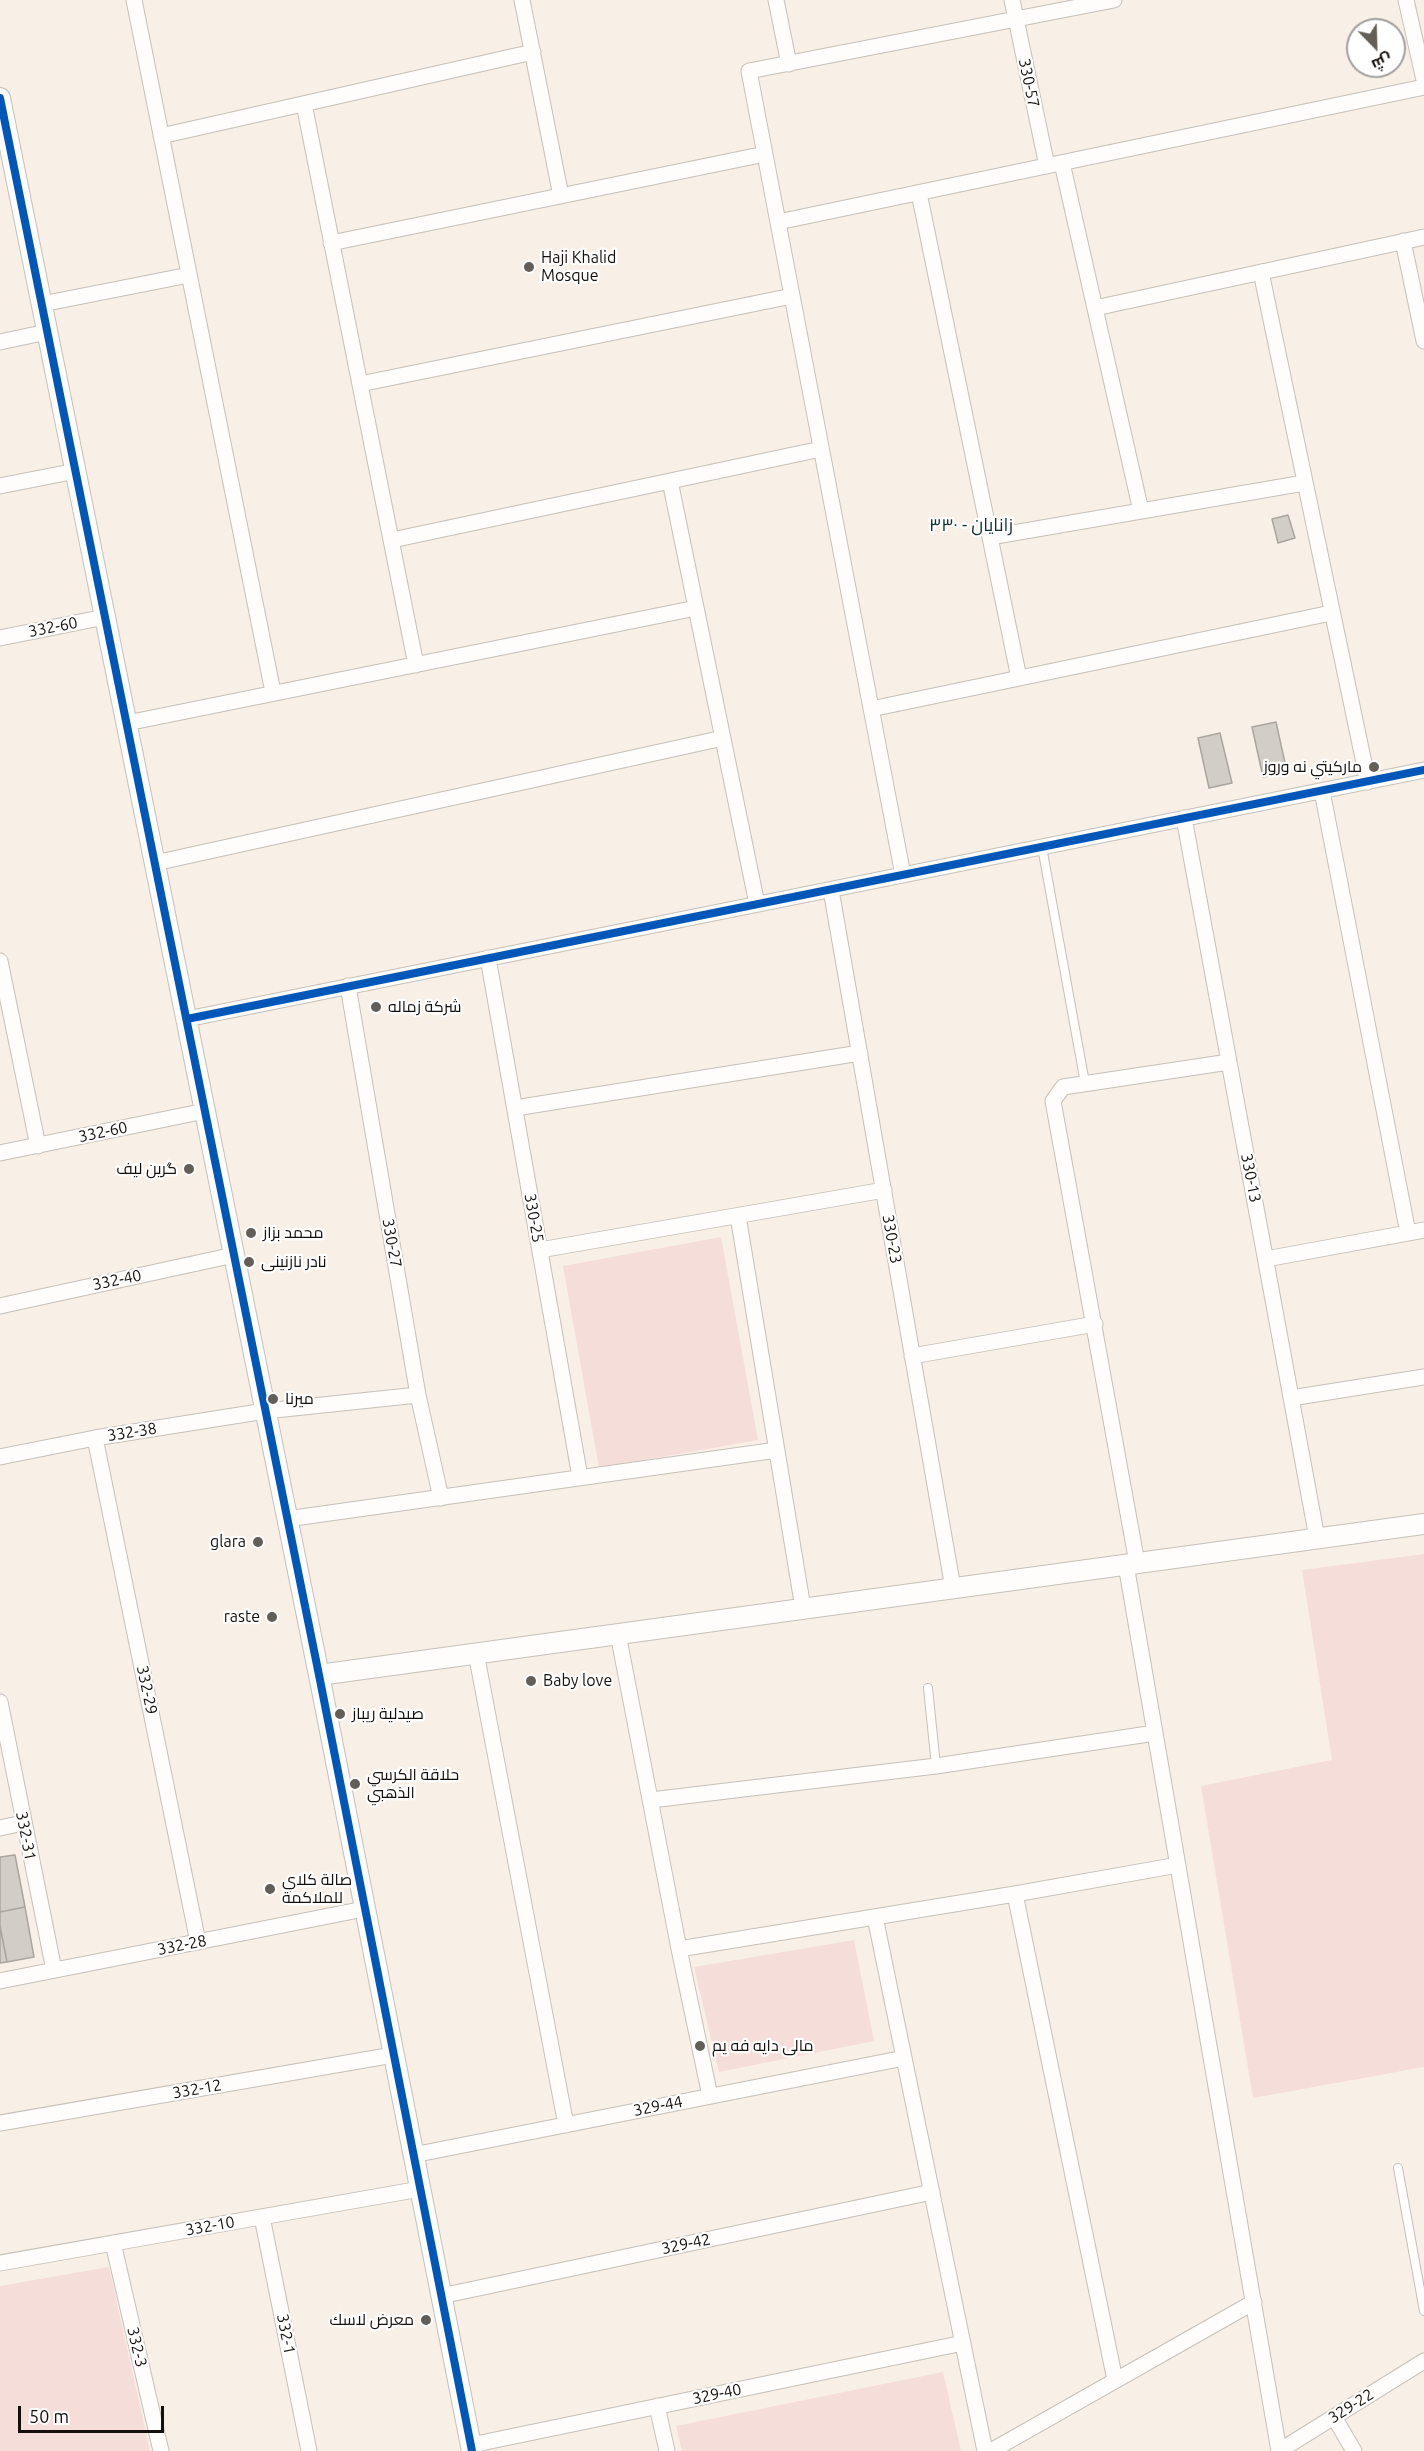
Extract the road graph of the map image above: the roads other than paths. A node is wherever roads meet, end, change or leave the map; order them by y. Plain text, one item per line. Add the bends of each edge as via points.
1 (134, 0) edge
2 (522, 0) edge
3 (776, 0) edge
4 (1012, 0) edge
5 (1114, 0) edge
6 (1406, 0) edge
7 (1016, 19) junction
8 (533, 52) junction
9 (789, 64) junction
10 (1424, 80) edge
11 (1424, 87) edge
12 (0, 98) edge
13 (304, 104) junction
14 (161, 136) junction
15 (765, 154) junction
16 (1055, 164) junction
17 (919, 193) junction
18 (561, 196) junction
19 (778, 222) junction
20 (1424, 237) edge
21 (1404, 241) junction
22 (331, 243) junction
23 (1261, 272) junction
24 (189, 275) junction
25 (792, 296) junction
26 (42, 304) junction
27 (1095, 308) junction
28 (47, 332) junction
29 (1424, 341) edge
30 (0, 342) edge
31 (360, 384) junction
32 (821, 449) junction
33 (76, 471) junction
34 (670, 481) junction
35 (1304, 483) junction
36 (0, 486) edge
37 (1141, 511) junction
38 (990, 537) junction
39 (392, 540) junction
40 (696, 608) junction
41 (1331, 613) junction
42 (105, 617) junction
43 (0, 638) edge
44 (416, 665) junction
45 (1019, 678) junction
46 (273, 692) junction
47 (871, 709) junction
48 (127, 723) junction
49 (723, 738) junction
50 (1424, 770) edge
51 (1368, 782) junction
52 (1322, 791) junction
53 (1184, 818) junction
54 (1042, 847) junction
55 (155, 863) junction
56 (903, 875) junction
57 (831, 890) junction
58 (757, 904) junction
59 (488, 958) junction
60 (0, 961) edge
61 (348, 987) junction
62 (187, 1019) junction
63 (860, 1053) junction
64 (1229, 1062) junction
65 (1085, 1083) junction
66 (515, 1108) junction
67 (205, 1111) junction
68 (38, 1146) junction
69 (0, 1153) edge
70 (884, 1190) junction
71 (738, 1216) junction
72 (1424, 1230) edge
73 (1408, 1233) junction
74 (540, 1250) junction
75 (234, 1255) junction
76 (1266, 1259) junction
77 (0, 1306) edge
78 (1095, 1324) junction
79 (912, 1356) junction
80 (1424, 1377) edge
81 (418, 1395) junction
82 (1291, 1398) junction
83 (265, 1411) junction
84 (95, 1438) junction
85 (777, 1450) junction
86 (0, 1457) edge
87 (580, 1477) junction
88 (441, 1498) junction
89 (287, 1519) junction
90 (1424, 1524) edge
91 (1317, 1538) junction
92 (1131, 1564) junction
93 (953, 1587) junction
94 (803, 1608) junction
95 (618, 1634) junction
96 (476, 1653) junction
97 (319, 1675) junction
98 (928, 1688) dead end
99 (0, 1702) edge
100 (1155, 1733) junction
101 (936, 1766) junction
102 (651, 1800) junction
103 (23, 1823) junction
104 (0, 1828) edge
105 (1178, 1865) junction
106 (1015, 1894) junction
107 (364, 1908) junction
108 (875, 1917) junction
109 (198, 1942) junction
110 (678, 1949) junction
111 (54, 1970) junction
112 (0, 1981) edge
113 (393, 2055) junction
114 (904, 2058) junction
115 (710, 2096) junction
116 (0, 2123) edge
117 (566, 2125) junction
118 (413, 2155) junction
119 (1398, 2168) dead end
120 (420, 2189) junction
121 (932, 2192) junction
122 (262, 2217) junction
123 (113, 2243) junction
124 (0, 2263) edge
125 (441, 2296) junction
126 (1254, 2302) junction
127 (1424, 2311) edge
128 (963, 2343) junction
129 (1424, 2361) edge
130 (1115, 2380) junction
131 (657, 2406) junction
132 (1334, 2417) junction
133 (471, 2448) edge
134 (161, 2451) edge
135 (309, 2451) edge
136 (667, 2451) edge
137 (985, 2451) edge
138 (991, 2451) edge
139 (1279, 2451) edge
140 (1354, 2451) edge

1 - 14 street
2 - 8 street
3 - 9 street
4 - 7 street, 330-57
5 - 7 street
6 - 10 street
7 - 9 street
7 - 16 street, 330-57
8 - 13 street
8 - 18 street
9 - 15 street via 749,71
11 - 16 street
12 - 26 street
13 - 14 street
13 - 22 street
14 - 24 street
15 - 18 street
15 - 19 street
16 - 17 street
16 - 27 street, 330-57
17 - 19 street
17 - 38 street
18 - 22 street
19 - 25 street
20 - 21 street
21 - 23 street
21 - 29 street
22 - 31 street
23 - 27 street
23 - 35 street
24 - 26 street
24 - 46 street
25 - 31 street
25 - 32 street
26 - 28 street
27 - 37 street, 330-57
28 - 30 street
28 - 33 street
31 - 39 street
32 - 34 street
32 - 47 street
33 - 36 street
33 - 42 street
34 - 39 street
34 - 40 street
35 - 37 street
35 - 41 street
37 - 38 street
38 - 45 street
39 - 44 street
40 - 44 street
40 - 49 street
41 - 45 street
41 - 51 street
42 - 43 street, 332-60
42 - 48 street
44 - 46 street
45 - 47 street
46 - 48 street
47 - 56 street
48 - 55 street
49 - 55 street
49 - 58 street
50 - 51 street
51 - 52 street
52 - 53 street
52 - 73 street
53 - 54 street
53 - 64 street, 330-13
54 - 56 street
54 - 65 lane
55 - 62 street
56 - 57 street
57 - 58 street
57 - 63 street, 330-23
58 - 59 street
59 - 61 street
59 - 66 street, 330-25
60 - 68 street
61 - 62 street
61 - 81 street, 330-27
62 - 67 street
63 - 66 street
63 - 70 street, 330-23
64 - 65 street
64 - 76 street, 330-13
65 - 78 street via 1063,1087 1053,1101
66 - 74 street, 330-25
67 - 68 street, 332-60
67 - 75 street
68 - 69 street, 332-60
70 - 71 street
70 - 79 street, 330-23
71 - 74 street
71 - 85 street
72 - 73 street
73 - 76 street
74 - 87 street, 330-25
75 - 77 street, 332-40
75 - 83 street
76 - 82 street, 330-13
78 - 79 street
78 - 92 street
79 - 93 street, 330-23
80 - 82 street
81 - 83 street, 332-38
81 - 88 street, 330-27
82 - 91 street, 330-13
83 - 84 street, 332-38
83 - 89 street
84 - 86 street, 332-38
84 - 109 street, 332-29
85 - 87 street
85 - 94 street
87 - 88 street
88 - 89 street
89 - 97 street
90 - 91 street
91 - 92 street
92 - 93 street
92 - 100 street
93 - 94 street
94 - 95 street
95 - 96 street
95 - 102 street
96 - 97 street
96 - 117 street
97 - 107 street
98 - 101 lane
99 - 103 street, 332-31
100 - 101 street
100 - 105 street
101 - 102 street
102 - 110 street
103 - 104 street
103 - 111 street, 332-31
105 - 106 street
105 - 126 street
106 - 108 street
106 - 130 street
107 - 109 street, 332-28
107 - 113 street
108 - 110 street
108 - 114 street
109 - 111 street, 332-28
110 - 115 street
111 - 112 street, 332-28
113 - 116 street, 332-12
113 - 118 street
114 - 115 street, 329-44
114 - 121 street
115 - 117 street, 329-44
117 - 118 street, 329-44
118 - 120 street
119 - 127 lane
120 - 122 street, 332-10
120 - 125 street
121 - 125 street, 329-42
121 - 128 street
122 - 123 street, 332-10
122 - 135 street, 332-1
123 - 124 street, 332-10
123 - 134 street, 332-3
125 - 133 street
126 - 130 street
126 - 139 street
128 - 131 street, 329-40
128 - 137 street
129 - 132 street, 329-22
130 - 138 street
131 - 133 street, 329-40
131 - 136 street
132 - 139 street, 329-22
132 - 140 street

